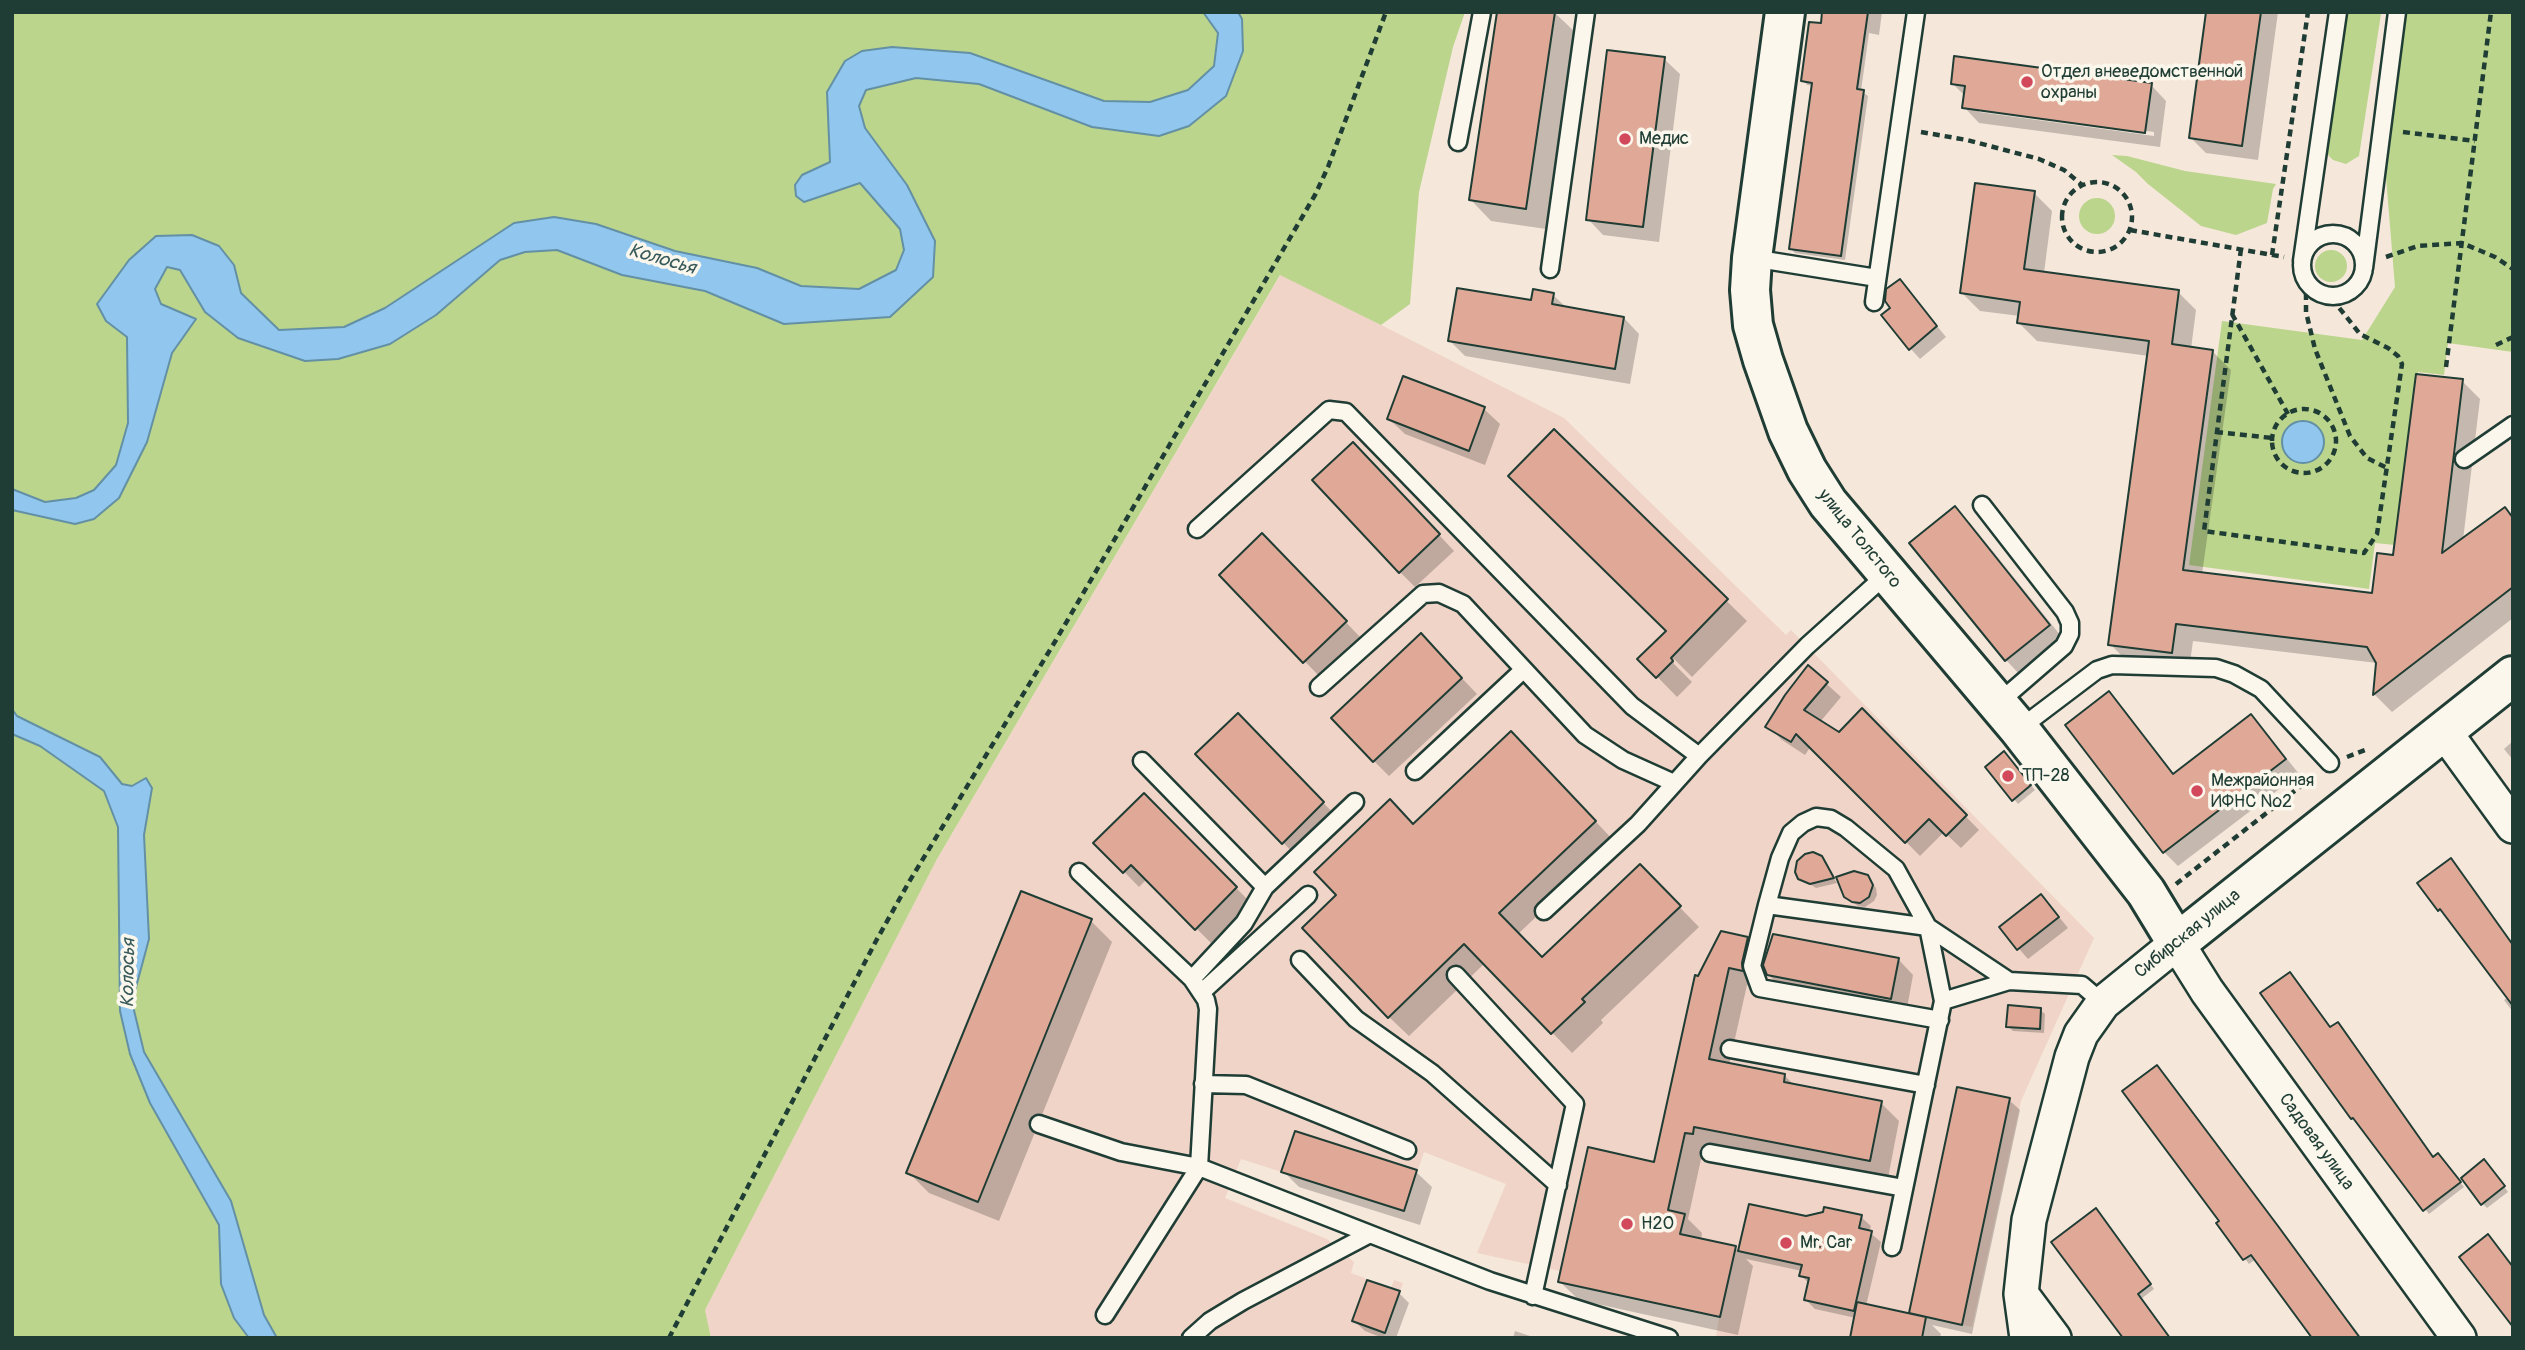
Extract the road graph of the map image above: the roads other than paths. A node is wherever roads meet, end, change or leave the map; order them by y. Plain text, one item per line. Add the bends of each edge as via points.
1 (1482, 12) edge
2 (1586, 12) edge
3 (1785, 12) edge
4 (1916, 12) edge
5 (2338, 12) edge
6 (2397, 12) edge
7 (1458, 142) dead end
8 (1752, 258) junction
9 (2302, 261) junction
10 (1550, 268) dead end
11 (2364, 268) junction
12 (1877, 278) junction
13 (1874, 302) dead end
14 (2513, 425) edge
15 (2464, 459) dead end
16 (1982, 505) dead end
17 (1197, 529) dead end
18 (1886, 574) junction
19 (1522, 671) junction
20 (2513, 676) edge
21 (1319, 687) dead end
22 (2008, 717) junction
23 (2444, 731) junction
24 (1699, 756) junction
25 (1142, 761) dead end
26 (2330, 763) dead end
27 (1415, 771) dead end
28 (1674, 783) junction
29 (1355, 802) dead end
30 (2513, 826) edge
31 (1079, 872) dead end
32 (1265, 887) junction
33 (1308, 895) dead end
34 (1767, 905) junction
35 (1544, 911) dead end
36 (1928, 927) junction
37 (2177, 943) junction
38 (1300, 960) dead end
39 (1456, 975) dead end
40 (1192, 979) junction
41 (2009, 981) junction
42 (1202, 992) junction
43 (1943, 1001) junction
44 (2103, 1003) junction
45 (1940, 1020) junction
46 (1730, 1049) dead end
47 (1203, 1084) junction
48 (1926, 1085) junction
49 (1039, 1124) dead end
50 (1407, 1150) dead end
51 (1710, 1153) dead end
52 (1199, 1167) junction
53 (1558, 1185) junction
54 (1904, 1188) junction
55 (1370, 1234) junction
56 (1892, 1247) dead end
57 (2021, 1294) junction
58 (1533, 1296) junction
59 (1105, 1315) dead end
60 (1191, 1338) edge
61 (1669, 1338) edge
62 (2027, 1338) edge
63 (2054, 1338) edge
64 (2459, 1338) edge

1 - 7 lane
2 - 10 lane
3 - 8 street, улица Толстого
4 - 12 lane
5 - 9 lane
6 - 11 lane
8 - 12 lane
8 - 18 street, улица Толстого via 1753,325 1788,431 1828,503
9 - 11 lane via 2314,240 2337,234 2357,245
9 - 11 lane via 2306,279 2317,292 2329,295 2352,289
12 - 13 lane
14 - 15 lane
16 - 22 lane via 2070,623 2064,646
17 - 24 lane via 1329,410 1346,412 1632,706
18 - 22 street, улица Толстого
18 - 24 lane via 1807,646
19 - 21 lane via 1462,604 1438,593 1423,594
19 - 27 lane
19 - 28 lane via 1585,735 1623,761
20 - 23 street, Сибирская улица
22 - 26 lane via 2112,665 2216,668 2261,689
22 - 37 street, улица Толстого via 2146,892
23 - 30 street
23 - 37 street, Сибирская улица
24 - 28 lane
25 - 32 lane
28 - 35 lane via 1638,824
29 - 32 lane
31 - 40 lane
32 - 40 lane via 1244,923
33 - 42 lane
34 - 36 lane
34 - 36 lane via 1791,833 1816,817 1831,819 1896,869
34 - 45 lane via 1752,967 1760,988
36 - 41 lane
36 - 43 lane
37 - 44 street, Сибирская улица
37 - 64 street, Садовая улица
38 - 53 lane via 1356,1019 1432,1073
39 - 53 lane via 1575,1104
40 - 42 lane
41 - 43 lane
41 - 44 lane via 2082,985
42 - 47 lane via 1208,1009
43 - 45 lane
44 - 57 street, Сибирская улица via 2081,1034 2072,1057 2029,1220
45 - 48 lane
46 - 48 lane
47 - 50 lane via 1246,1085
47 - 52 lane
48 - 54 lane
49 - 52 lane via 1130,1154
51 - 54 lane
52 - 55 lane
52 - 59 lane
53 - 58 lane
54 - 56 lane
55 - 58 lane
55 - 60 lane via 1243,1301
57 - 62 street, Сибирская улица
57 - 63 street
58 - 61 lane

